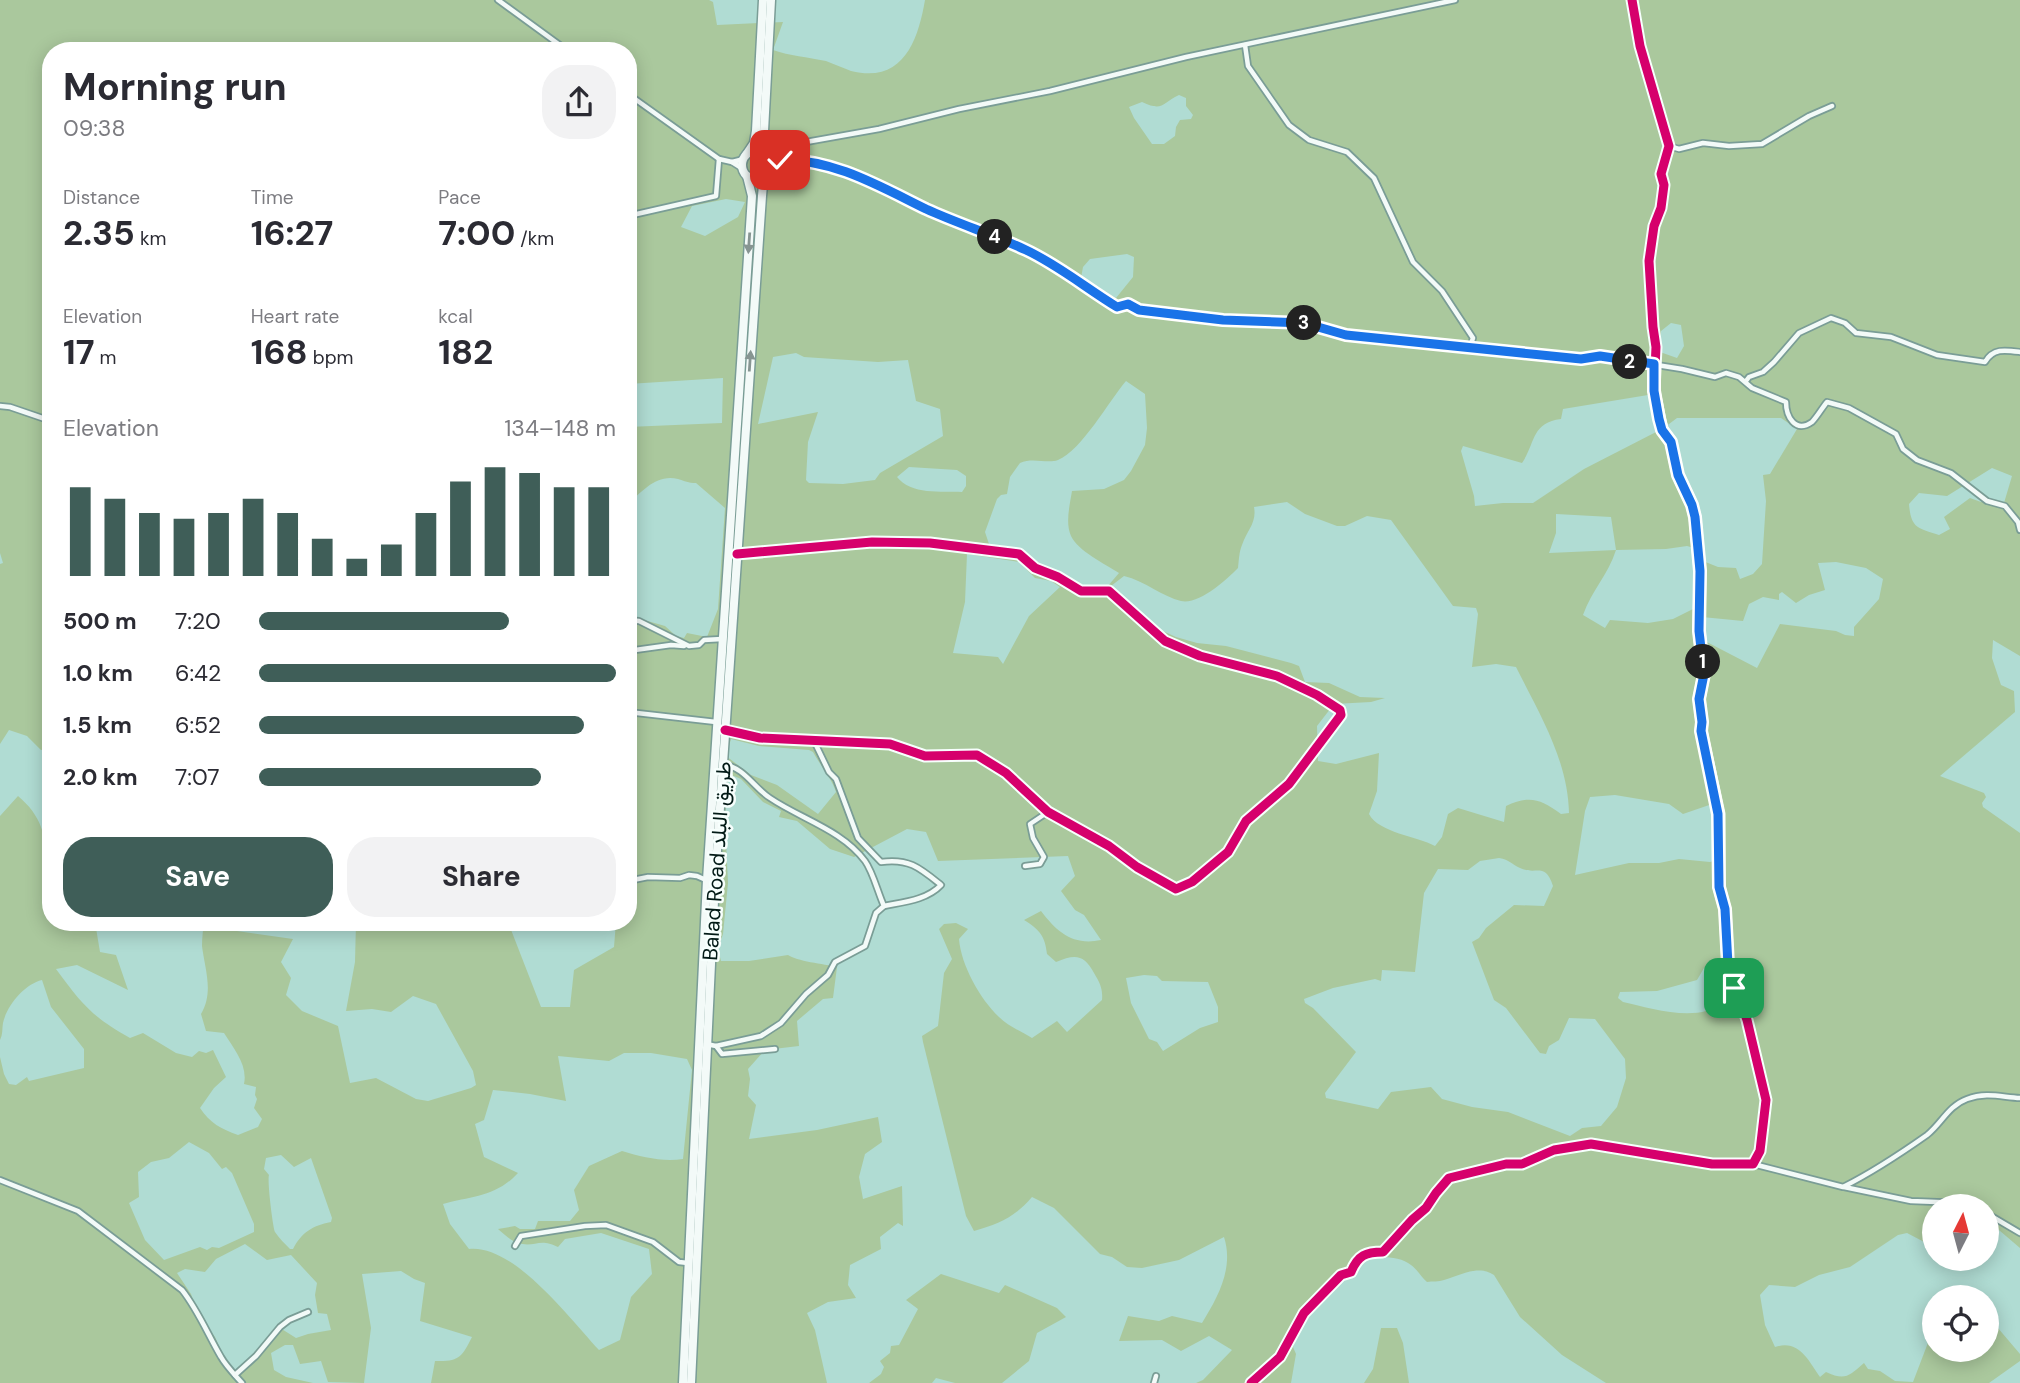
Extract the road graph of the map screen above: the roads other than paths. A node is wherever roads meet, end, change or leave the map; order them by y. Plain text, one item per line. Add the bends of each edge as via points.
1 (498, 0) edge
2 (763, 0) edge
3 (771, 0) edge
4 (1455, 0) edge
5 (1632, 0) edge
6 (556, 42) edge
7 (1245, 45) junction
8 (637, 100) edge
9 (1832, 106) dead end
10 (1669, 146) junction
11 (745, 157) junction
12 (719, 159) junction
13 (774, 161) junction
14 (732, 162) junction
15 (745, 172) junction
16 (769, 174) junction
17 (637, 214) edge
18 (1470, 348) junction
19 (2020, 352) edge
20 (1654, 364) junction
21 (1746, 382) junction
22 (0, 406) edge
23 (42, 418) edge
24 (2020, 530) edge
25 (737, 554) junction
26 (637, 621) edge
27 (723, 639) junction
28 (689, 646) junction
29 (637, 650) edge
30 (637, 713) edge
31 (717, 722) junction
32 (725, 730) junction
33 (814, 742) junction
34 (723, 763) junction
35 (1048, 812) junction
36 (1025, 866) dead end
37 (637, 879) edge
38 (707, 880) junction
39 (884, 906) junction
40 (702, 1043) junction
41 (716, 1046) junction
42 (775, 1049) dead end
43 (2020, 1098) edge
44 (1753, 1164) junction
45 (0, 1180) edge
46 (1843, 1186) junction
47 (1922, 1201) edge
48 (1999, 1221) edge
49 (2020, 1233) edge
50 (515, 1246) dead end
51 (688, 1263) junction
52 (308, 1312) dead end
53 (235, 1375) junction
54 (1156, 1376) dead end
55 (242, 1383) edge
56 (683, 1383) edge
57 (691, 1383) edge
58 (1154, 1383) edge
59 (1251, 1383) edge

1 - 6 street
2 - 11 highway via 756,131
3 - 13 highway via 764,131
4 - 7 street
5 - 10 street via 1640,46
7 - 13 street via 806,142
7 - 18 street via 1248,66 1289,125 1309,140 1347,152 1374,178 1413,262 1455,308 1473,338
8 - 12 street
9 - 10 street via 1762,144
10 - 20 street via 1649,261
11 - 13 highway via 759,150
11 - 14 street
11 - 15 highway
12 - 14 street
12 - 17 street via 716,196
13 - 16 highway
13 - 18 street via 800,159 882,187 1025,250 1117,307 1128,304 1139,310 1223,320 1304,323 1346,335
14 - 15 street
15 - 16 highway via 761,179
15 -> 27 highway, Balad Road طريق البلد via 752,196
25 -> 16 highway, Balad Road طريق البلد via 762,196
18 - 20 street
19 - 21 street via 2002,349 1989,354 1985,362 1947,357 1891,337 1856,333 1836,318 1826,318 1799,333 1774,362
20 - 21 street via 1715,377 1726,373
20 - 44 street via 1659,419 1695,517 1704,674 1699,699 1701,731 1718,814 1719,887 1728,965 1766,1100 1760,1151
21 - 24 street via 1786,402 1787,415 1799,425 1811,423 1827,402 1878,422 1896,434 1903,449 1917,460 1951,473 1987,501 2005,506
22 - 23 street
25 - 32 highway, Balad Road طريق البلد
25 - 35 street via 872,542 930,542 1019,554 1035,568 1081,592 1109,591 1165,642 1277,676 1340,709 1341,715 1289,784 1246,821 1228,852 1192,882 1176,889
26 - 28 street
27 - 28 street
27 - 31 highway, Balad Road طريق البلد
28 - 29 street
30 - 31 street
31 - 38 highway, Balad Road طريق البلد
32 - 33 street
32 - 34 highway, Balad Road طريق البلد
33 - 35 street via 890,744 925,756 977,755 1006,773
33 - 39 street via 835,779 858,838 881,862 898,860 917,866 941,885 934,892
34 - 39 street via 734,766 769,798 852,847 866,862
34 - 40 highway, Balad Road طريق البلد
35 - 36 street via 1030,824 1044,857 1041,864
37 - 38 street via 689,875
38 - 40 highway, Balad Road طريق البلد
39 - 41 street via 876,913 865,946 835,962 781,1023 761,1036
40 - 41 street
40 - 51 highway, Balad Road طريق البلد
40 - 57 highway, Balad Road طريق البلد
41 - 42 street via 722,1054
43 - 46 street via 1989,1094 1967,1099 1952,1107 1927,1134 1871,1173
44 - 46 street
44 - 59 street via 1712,1164 1591,1144 1450,1178 1384,1252 1367,1252 1356,1260 1351,1272 1340,1275 1304,1313 1280,1357
45 - 53 street via 78,1211 182,1290
46 - 47 street
48 - 49 street
50 - 51 street via 521,1236 606,1225 653,1242 679,1262
51 - 56 highway, Balad Road طريق البلد
52 - 53 street via 280,1327
53 - 55 street
54 - 58 street

